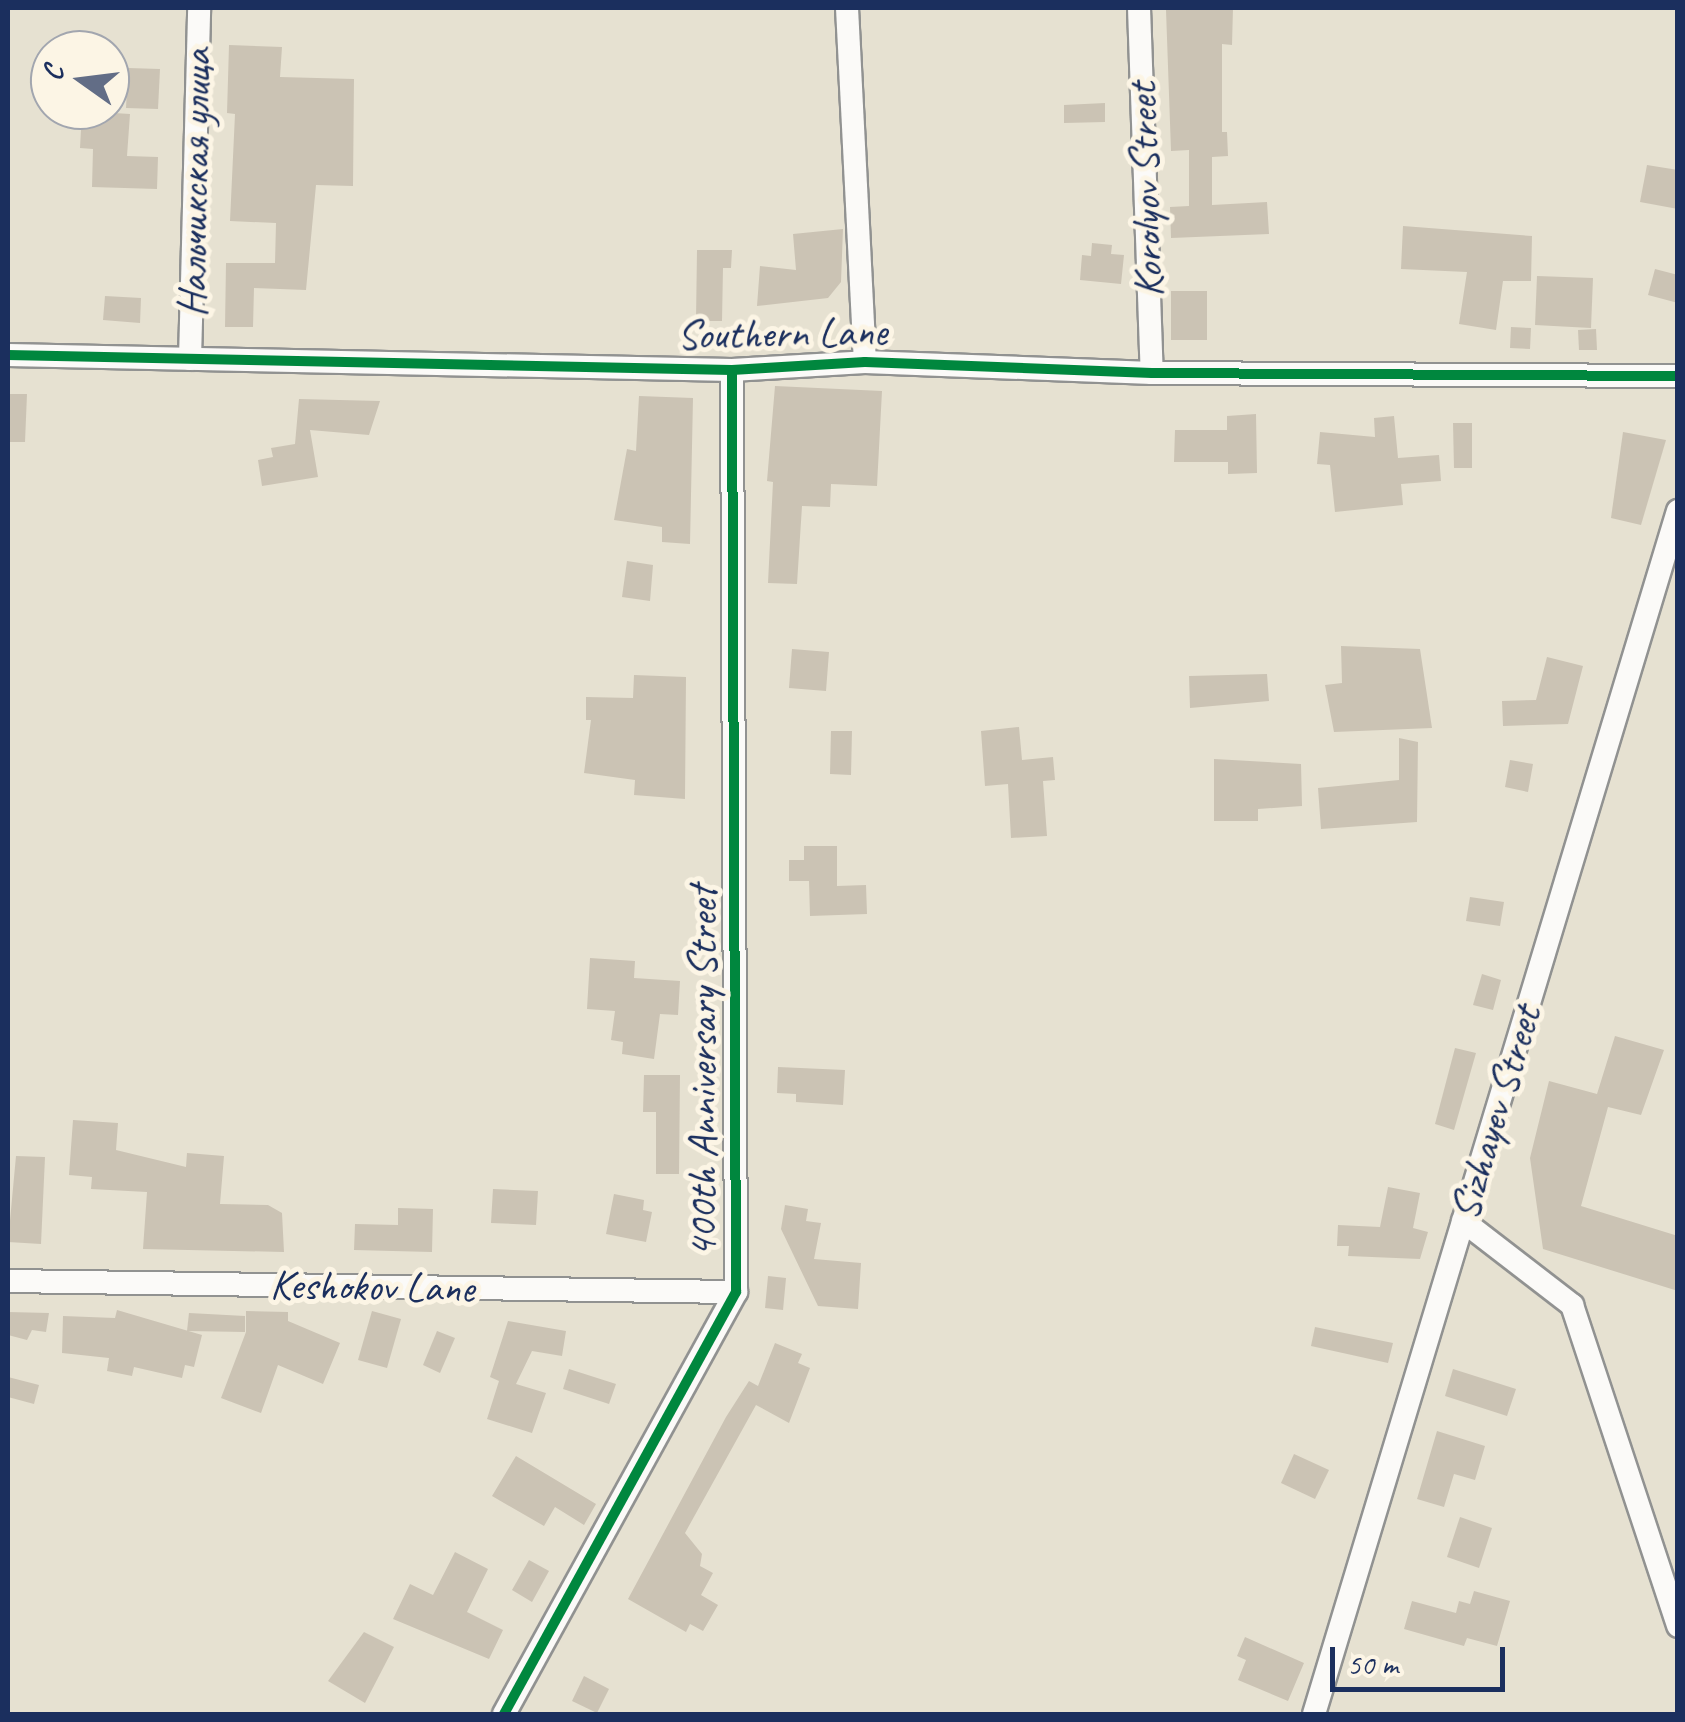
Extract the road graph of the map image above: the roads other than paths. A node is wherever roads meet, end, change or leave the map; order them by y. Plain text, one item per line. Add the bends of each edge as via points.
1 (199, 8) edge
2 (847, 8) edge
3 (1140, 8) edge
4 (8, 355) edge
5 (190, 359) junction
6 (864, 362) junction
7 (732, 370) junction
8 (1152, 373) junction
9 (1678, 376) edge
10 (1678, 510) edge
11 (1463, 1221) junction
12 (8, 1282) edge
13 (736, 1292) junction
14 (1670, 1580) edge
15 (1678, 1626) edge
16 (504, 1714) edge
17 (1314, 1714) edge

1 - 5 street, Нальчикская улица
2 - 6 street
3 - 8 street, Korolyov Street
4 - 5 street, Southern Lane
5 - 7 street, Southern Lane
6 - 7 street, Southern Lane
6 - 8 street, Southern Lane
7 - 13 street, 400th Anniversary Street
8 - 9 street, Southern Lane
10 - 11 street, Sizhayev Street
11 - 14 street via 1572,1305
11 - 17 street, Sizhayev Street
12 - 13 street, Keshokov Lane
13 - 16 street, 400th Anniversary Street
14 - 15 street

